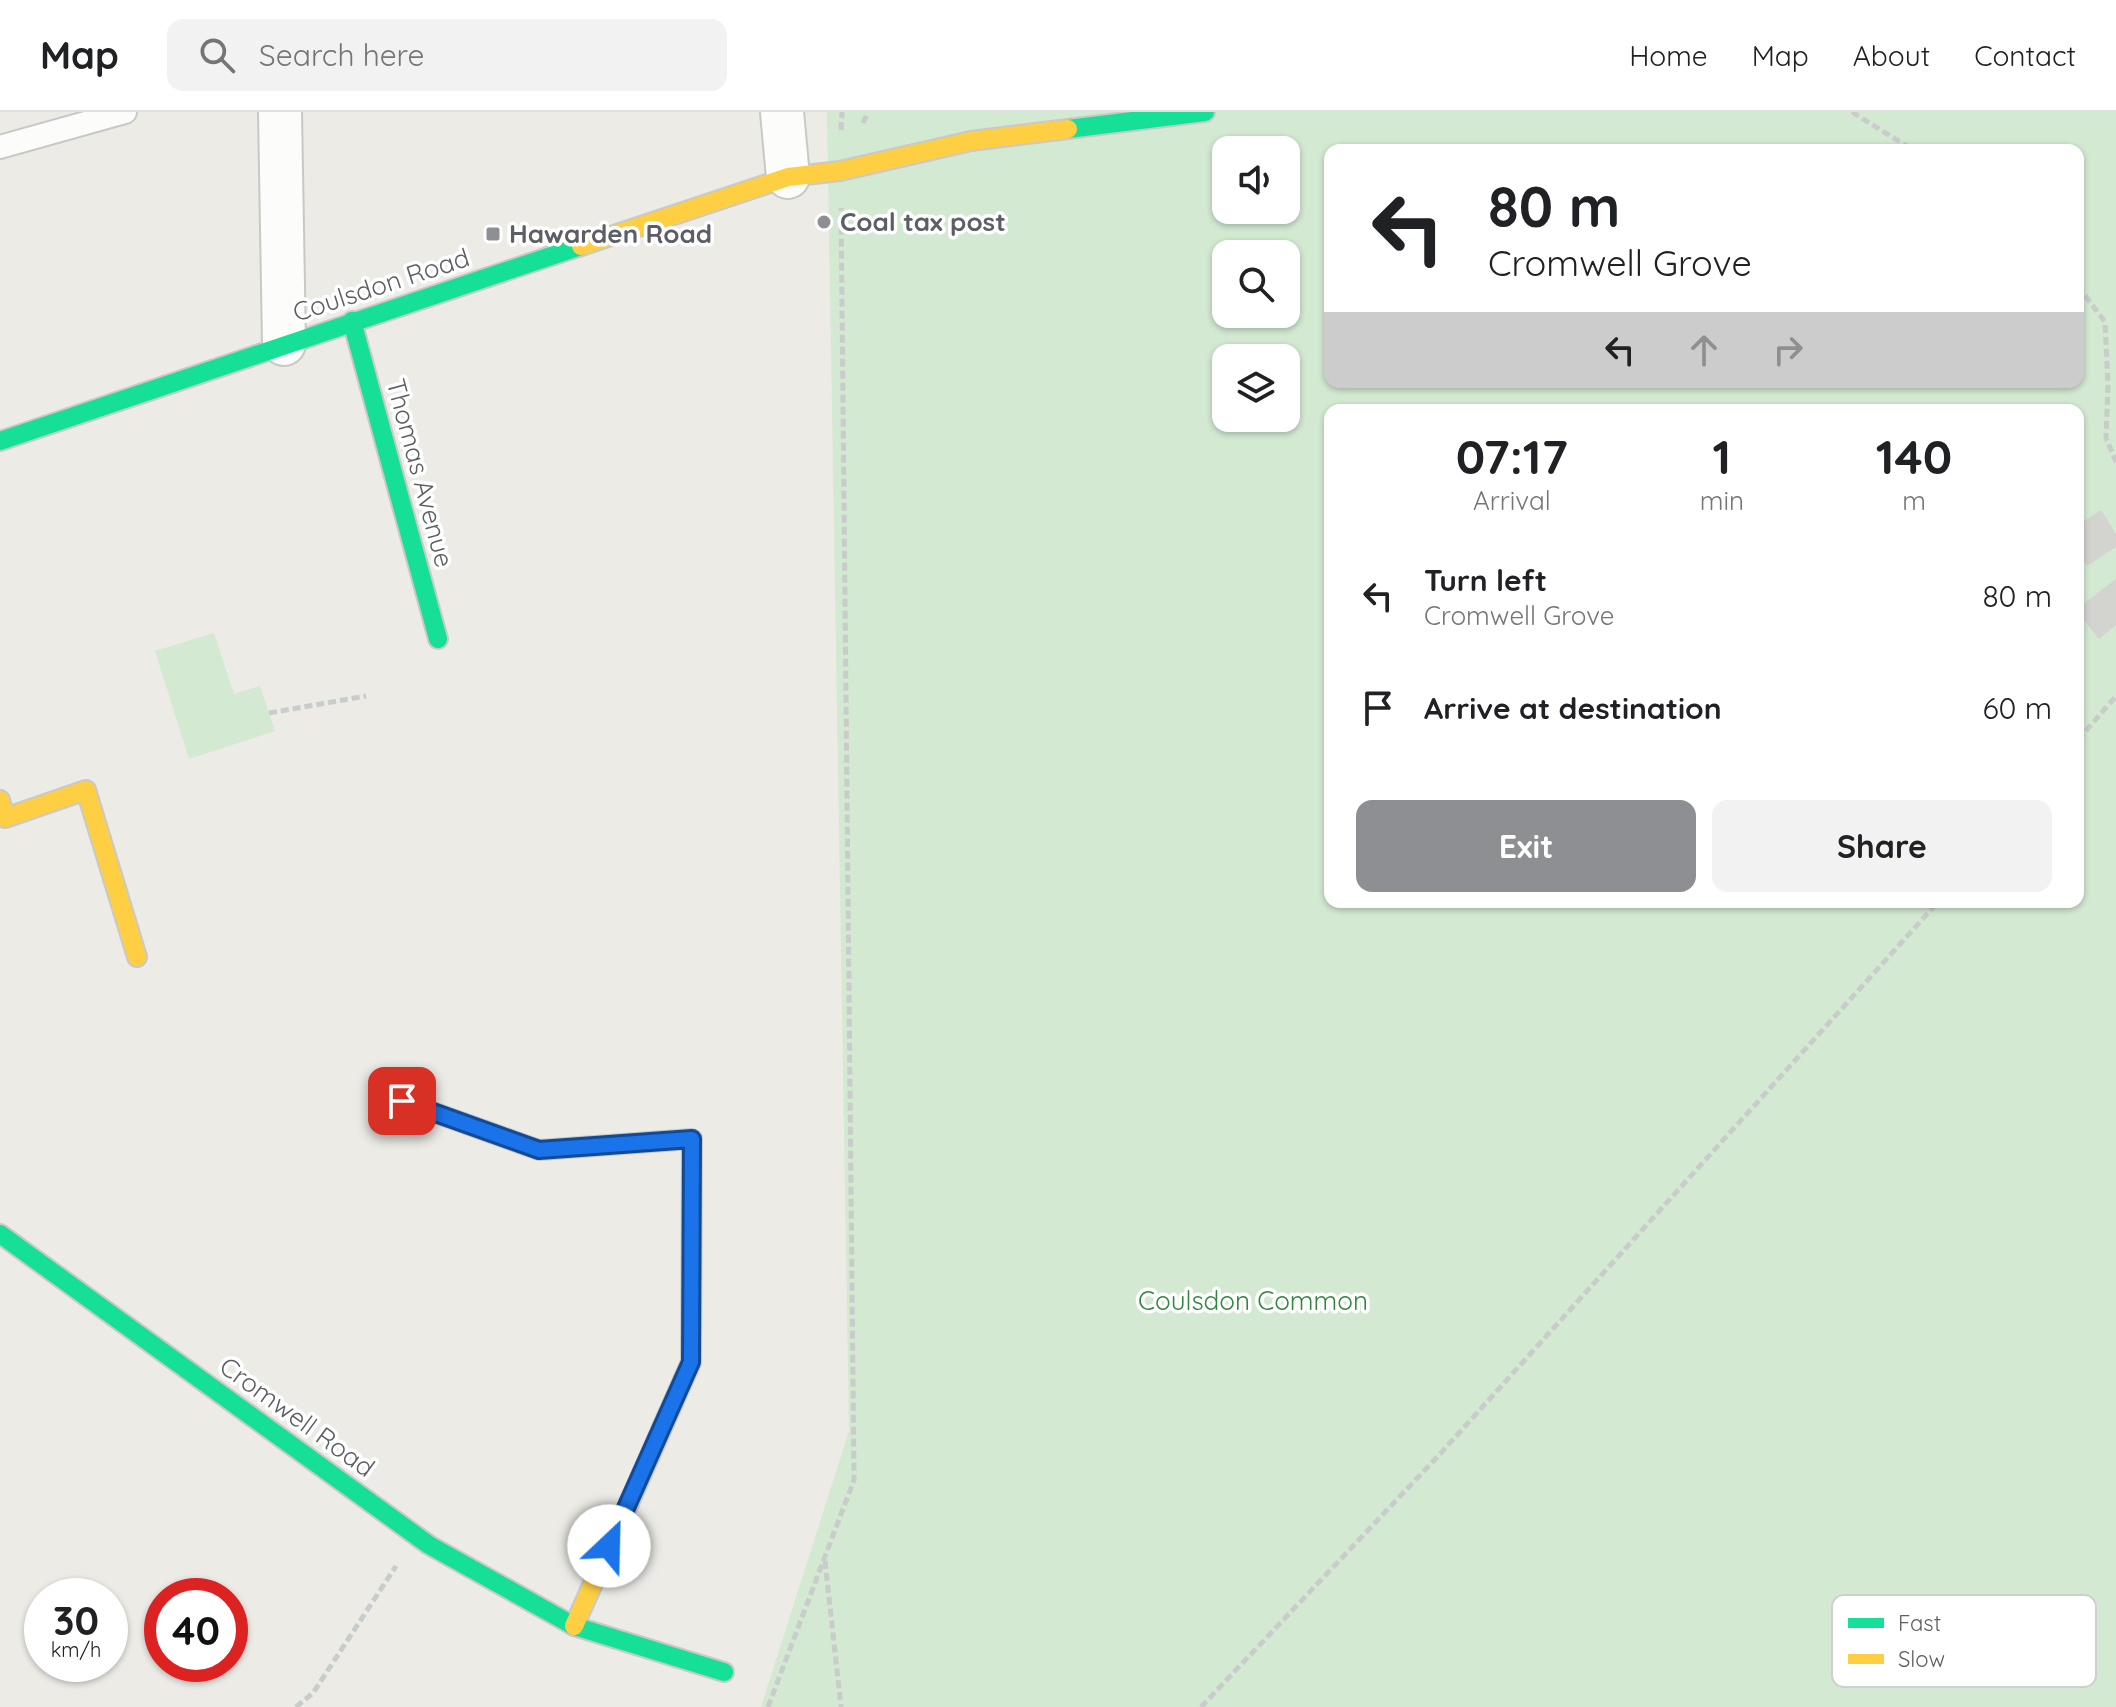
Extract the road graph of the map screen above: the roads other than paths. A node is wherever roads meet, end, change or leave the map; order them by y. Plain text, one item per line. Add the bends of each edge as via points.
1 (125, 112) edge
2 (280, 112) edge
3 (782, 112) edge
4 (1205, 112) edge
5 (0, 147) edge
6 (788, 177) junction
7 (352, 321) junction
8 (284, 344) junction
9 (0, 441) edge
10 (438, 639) dead end
11 (0, 800) edge
12 (137, 957) dead end
13 (402, 1101) dead end
14 (0, 1234) edge
15 (574, 1626) junction
16 (724, 1672) dead end

1 - 5 lane
2 - 8 street
3 - 6 street
4 - 6 street, Coulsdon Road via 971,141 840,171
6 - 7 street, Coulsdon Road
7 - 8 street, Coulsdon Road
7 - 10 street, Thomas Avenue
8 - 9 street, Coulsdon Road
11 - 12 street via 5,818 86,790
13 - 15 street via 539,1150 692,1139 691,1362
14 - 15 street, Cromwell Road via 429,1545
15 - 16 street, Cromwell Road

